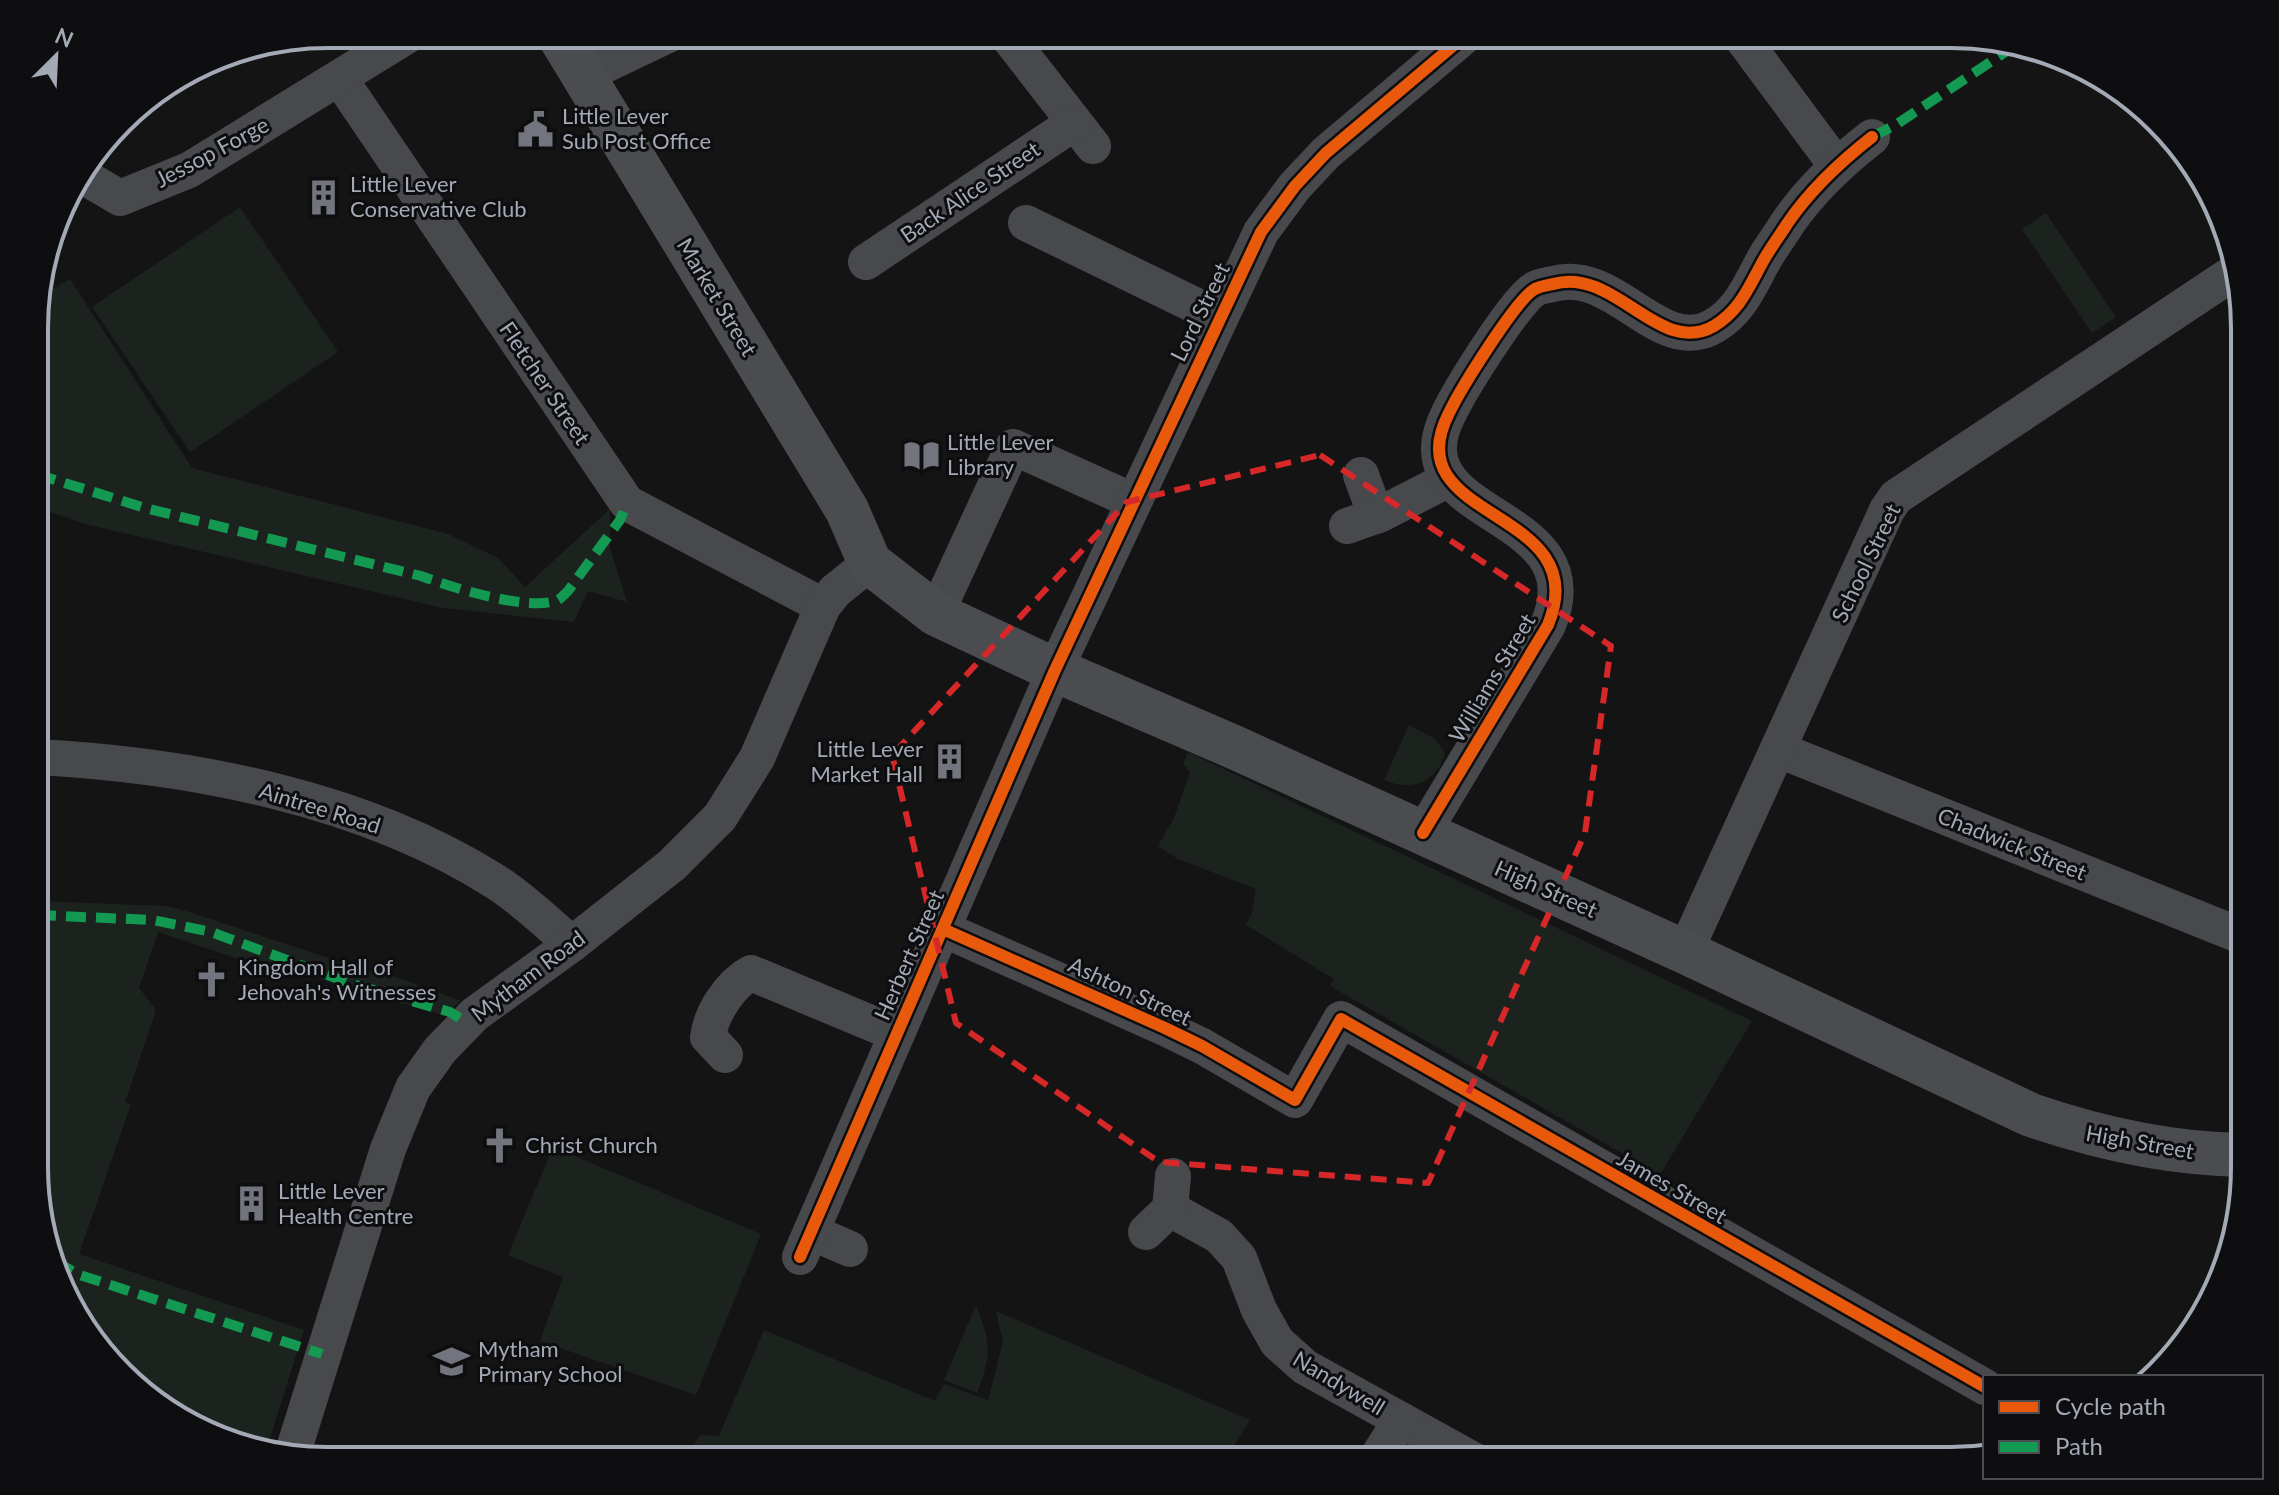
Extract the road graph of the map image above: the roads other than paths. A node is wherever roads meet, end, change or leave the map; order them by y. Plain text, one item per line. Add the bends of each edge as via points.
1 (388, 48) edge
2 (566, 48) edge
3 (641, 48) edge
4 (1017, 48) edge
5 (1450, 48) edge
6 (1749, 48) edge
7 (582, 76) junction
8 (340, 79) junction
9 (1872, 137) dead end
10 (1836, 165) junction
11 (90, 180) edge
12 (1050, 225) dead end
13 (866, 262) dead end
14 (2226, 277) edge
15 (1219, 317) junction
16 (1361, 475) dead end
17 (1449, 479) junction
18 (1133, 501) junction
19 (870, 563) junction
20 (823, 606) junction
21 (936, 614) junction
22 (1055, 670) junction
23 (1779, 750) junction
24 (48, 758) edge
25 (1423, 833) junction
26 (943, 929) junction
27 (2230, 931) edge
28 (572, 944) junction
29 (1685, 952) junction
30 (1341, 1019) joint
31 (897, 1034) junction
32 (725, 1055) dead end
33 (2230, 1151) edge
34 (1163, 1206) dead end
35 (850, 1249) dead end
36 (1983, 1386) edge
37 (1401, 1420) junction
38 (295, 1445) edge
39 (1384, 1446) edge
40 (1448, 1446) edge

1 - 8 street
2 - 7 main road, Market Street
3 - 7 street
4 - 13 street, Back Alice Street via 1083,134
5 - 15 street, Lord Street via 1326,153 1295,186 1261,232
6 - 10 street
7 - 19 main road, Market Street via 847,510
8 - 11 street, Jessop Forge via 189,170 120,198
8 - 20 street, Fletcher Street via 627,503
9 - 10 street
10 - 17 street via 1790,220 1736,310 1712,327 1688,333 1656,324 1589,282 1565,280 1535,289 1515,308 1444,423 1440,453
12 - 15 street
14 - 23 street, School Street via 1896,497
15 - 18 street, Lord Street
16 - 17 street via 1362,521
17 - 25 street, Williams Street via 1466,498 1537,546 1549,561 1557,591 1548,625
18 - 21 street via 1013,447
18 - 22 street, Lord Street
19 - 20 street, Mytham Road
19 - 21 main road, High Street
20 - 28 street, Mytham Road via 757,758 720,817 672,865
21 - 22 main road, High Street
22 - 25 main road, High Street
22 - 26 street, Herbert Street
23 - 27 street, Chadwick Street
23 - 29 street, School Street
24 - 28 street, Aintree Road via 198,775 310,801 414,838 498,883
25 - 29 main road, High Street
26 - 30 street, Ashton Street via 1165,1028 1295,1100
26 - 31 street, Herbert Street
28 - 38 street, Mytham Road via 475,1014 413,1088 388,1149
29 - 33 main road, High Street via 2031,1115 2089,1135 2156,1149
30 - 36 street, James Street
31 - 32 street via 751,973 709,1025 708,1037
31 - 35 street, Herbert Street via 806,1244
34 - 37 street, Nandywell via 1219,1236 1239,1258 1277,1342 1305,1367
37 - 39 street
37 - 40 street, Nandywell

